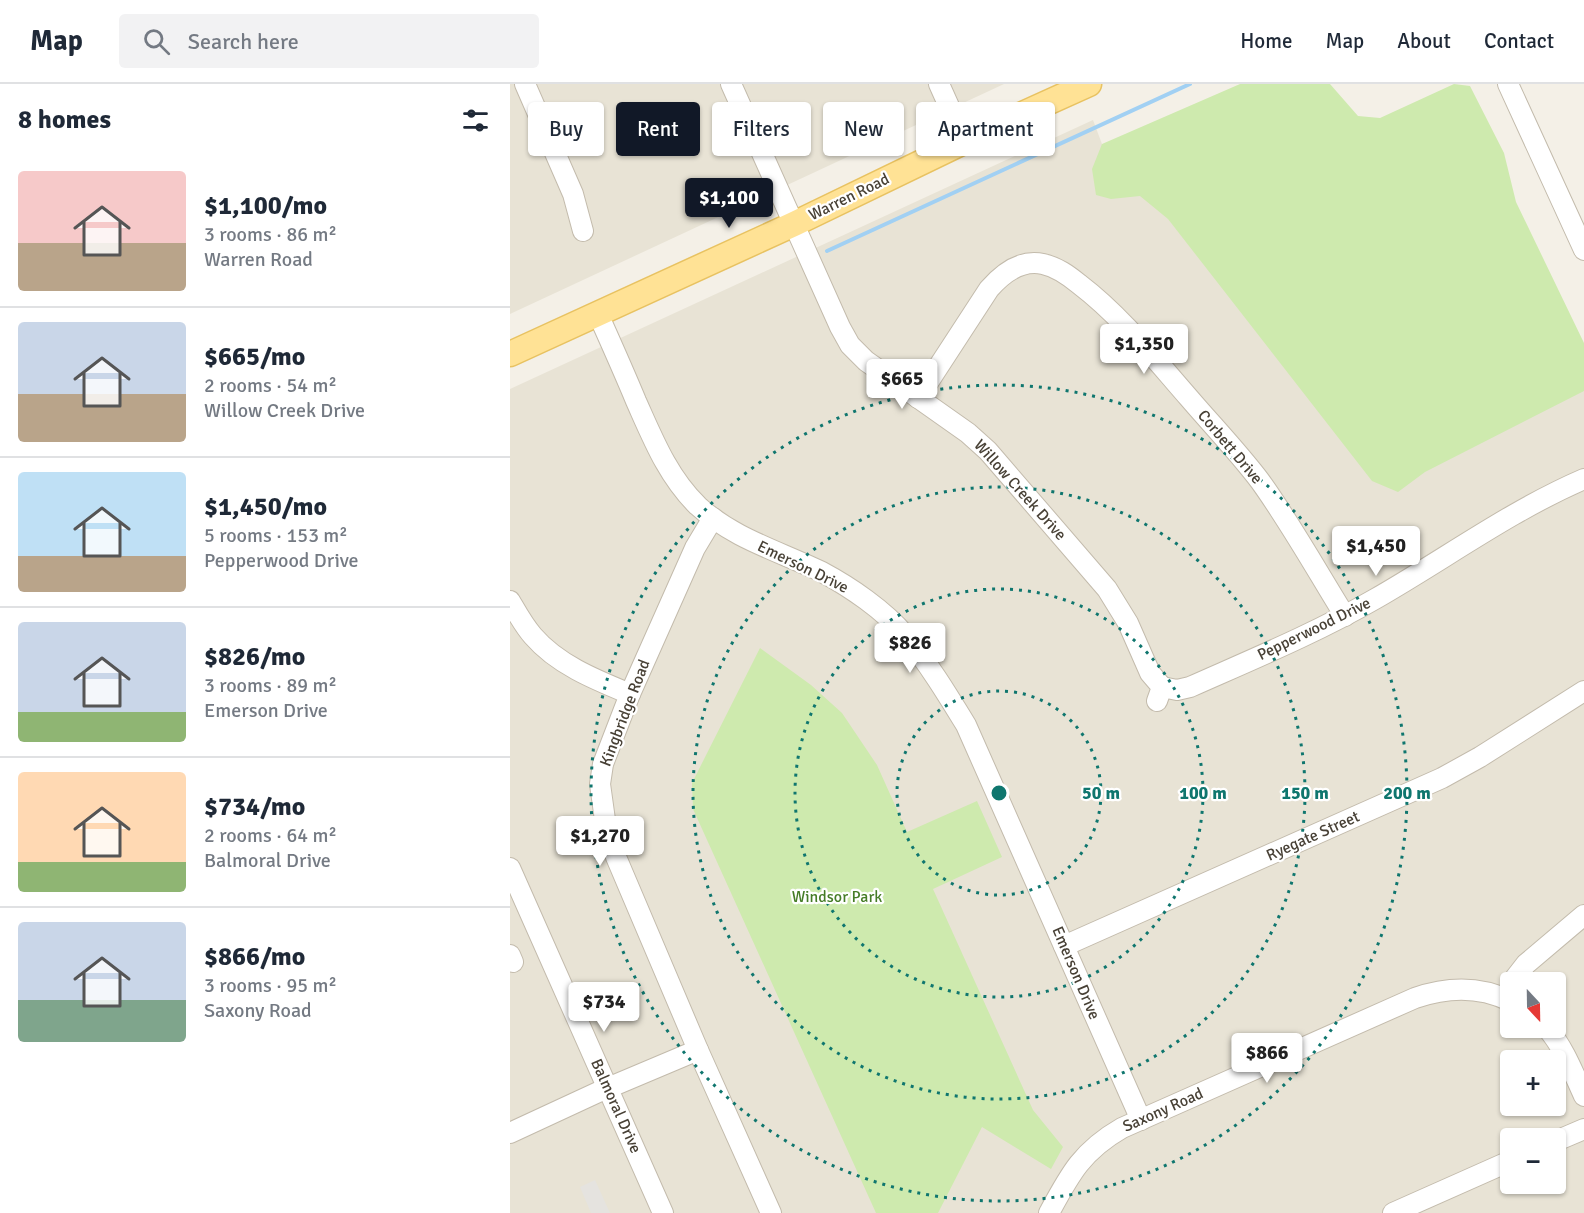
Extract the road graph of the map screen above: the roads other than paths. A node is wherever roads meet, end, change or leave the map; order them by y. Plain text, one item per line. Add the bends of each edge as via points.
1 (525, 84) edge
2 (731, 84) edge
3 (939, 84) edge
4 (1089, 84) edge
5 (1508, 84) edge
6 (947, 102) edge
7 (1051, 102) edge
8 (936, 156) edge
9 (794, 224) junction
10 (583, 231) dead end
11 (1584, 250) edge
12 (598, 314) junction
13 (510, 354) edge
14 (918, 398) junction
15 (1584, 479) edge
16 (713, 518) junction
17 (510, 601) edge
18 (1345, 616) junction
19 (1584, 691) edge
20 (630, 694) junction
21 (1160, 694) joint
22 (510, 868) edge
23 (1584, 915) edge
24 (1064, 946) junction
25 (1522, 972) edge
26 (1500, 992) edge
27 (1555, 1038) edge
28 (698, 1050) junction
29 (611, 1086) junction
30 (1584, 1096) edge
31 (1141, 1120) junction
32 (1584, 1128) edge
33 (510, 1133) edge
34 (1566, 1136) edge
35 (1500, 1165) edge
36 (663, 1213) edge
37 (771, 1213) edge
38 (1049, 1213) edge
39 (1393, 1213) edge

1 - 10 street via 573,194
2 - 9 street, Willow Creek Drive
3 - 6 street
4 - 7 main road, Warren Road
5 - 11 street
8 - 9 main road, Warren Road
9 - 12 main road, Warren Road
9 - 14 street, Willow Creek Drive via 850,345
12 - 13 main road, Warren Road
12 - 16 street, Emerson Drive via 662,458 686,492
14 - 18 street, Corbett Drive via 997,279 1026,264 1057,268 1122,322 1244,462 1274,502
14 - 21 street, Willow Creek Drive via 988,451 1107,589 1128,623
15 - 18 street, Pepperwood Drive via 1525,508
16 - 20 street, Kingbridge Road via 695,548
16 - 24 street, Emerson Drive via 746,539 848,587 904,633 966,725
17 - 20 street via 525,626 548,651 600,682
18 - 21 street, Pepperwood Drive via 1190,687
19 - 24 street, Ryegate Street via 1442,778
20 - 28 street, Kingbridge Road via 603,764 600,784 605,820 616,857
22 - 29 street, Balmoral Drive
23 - 25 street via 1530,960
24 - 31 street, Emerson Drive
26 - 31 street, Saxony Road via 1430,993
27 - 30 street
28 - 29 street
28 - 37 street, Kingbridge Road
29 - 33 street
29 - 36 street, Balmoral Drive
31 - 38 street, Saxony Road via 1107,1137 1084,1157
32 - 34 street
35 - 39 street

